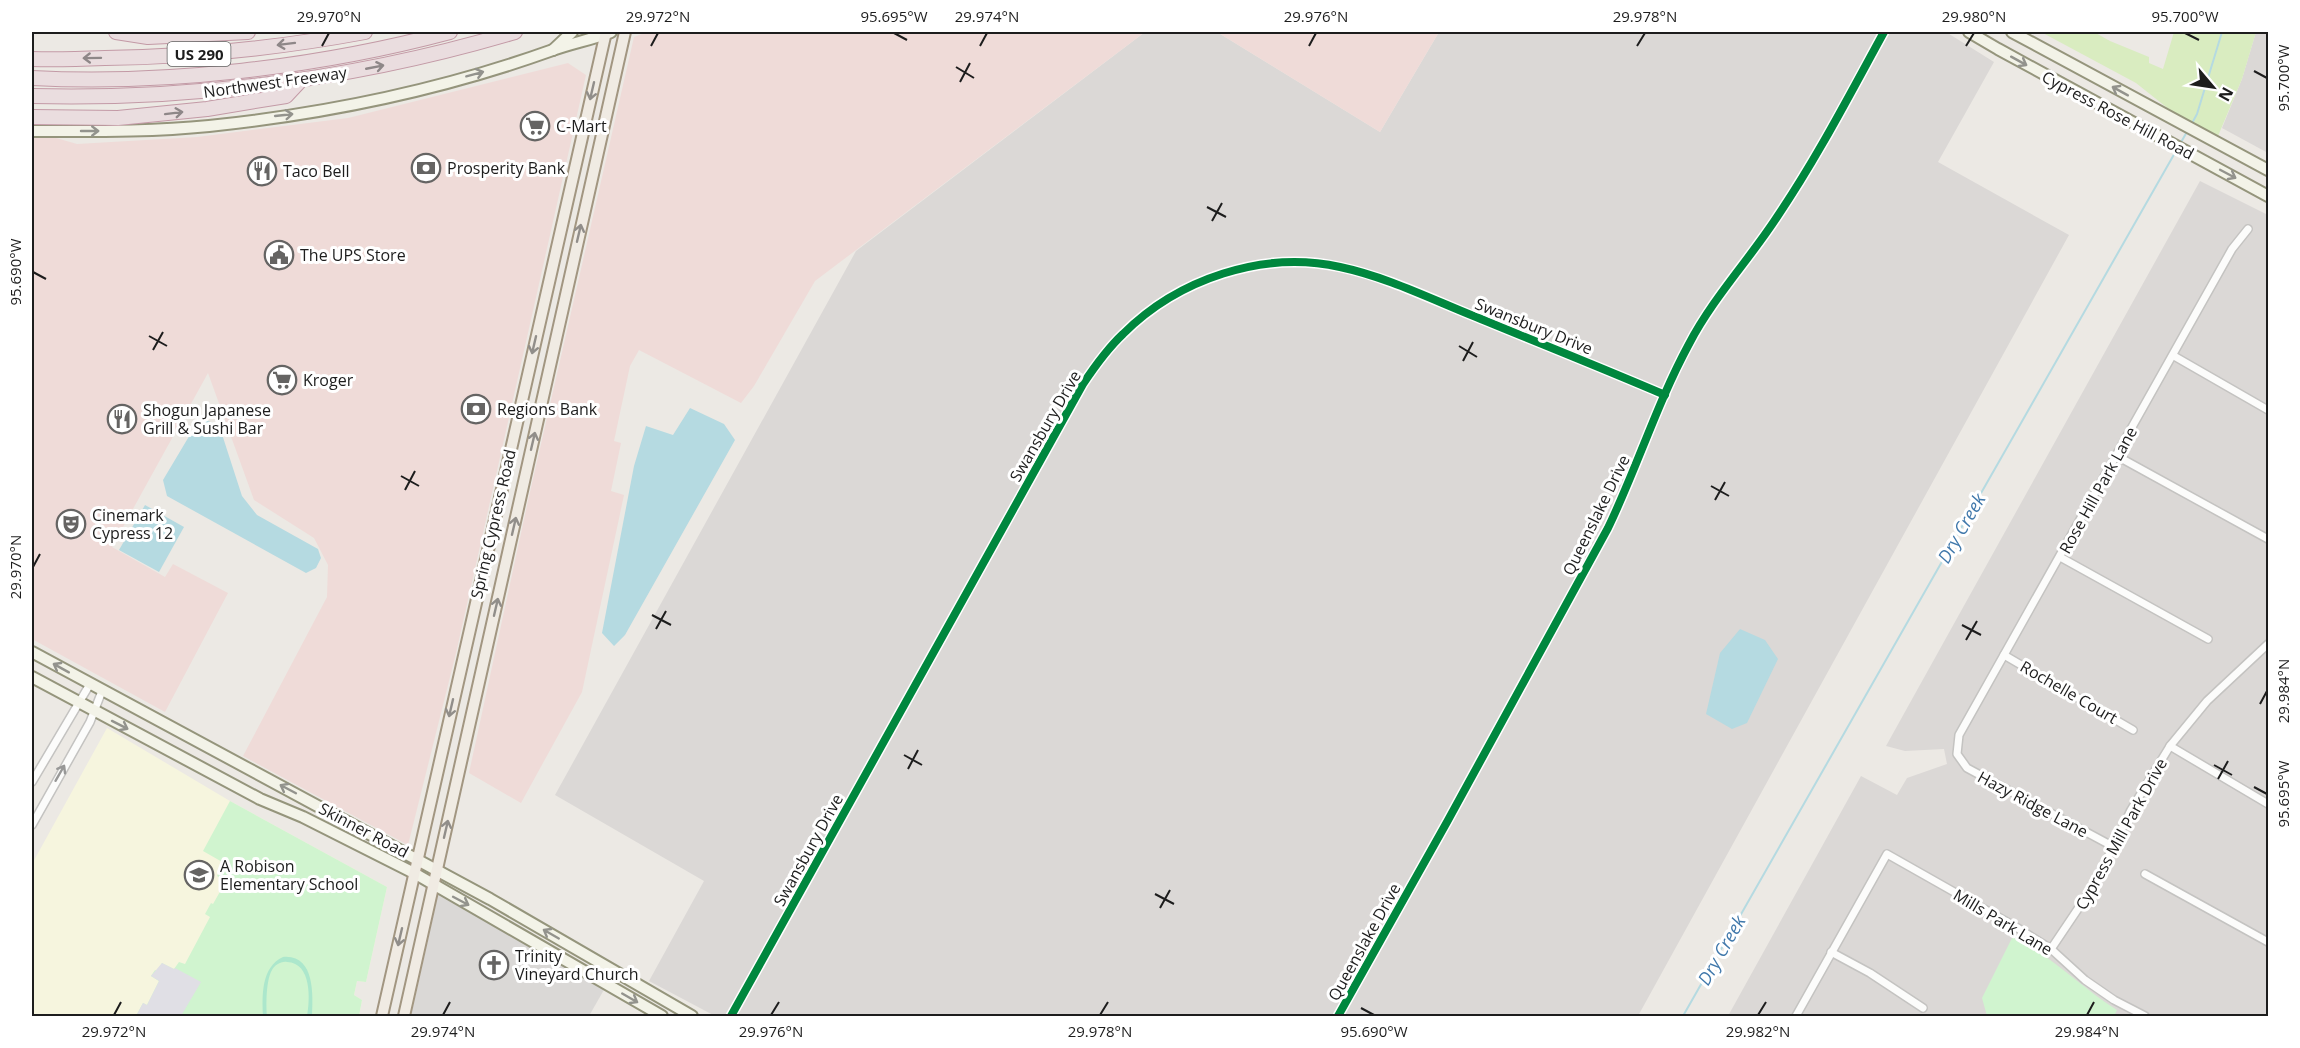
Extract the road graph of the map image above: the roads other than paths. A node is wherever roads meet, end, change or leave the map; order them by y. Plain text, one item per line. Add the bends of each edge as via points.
1 (116, 32) edge
2 (248, 32) edge
3 (365, 32) edge
4 (450, 32) edge
5 (514, 32) edge
6 (572, 32) edge
7 (608, 32) edge
8 (624, 32) edge
9 (1884, 32) edge
10 (1969, 32) edge
11 (2012, 32) edge
12 (553, 50) junction
13 (32, 59) edge
14 (32, 78) edge
15 (300, 81) junction
16 (32, 96) edge
17 (32, 117) edge
18 (32, 130) edge
19 (2268, 170) edge
20 (2268, 196) edge
21 (2248, 229) dead end
22 (547, 288) junction
23 (566, 290) junction
24 (2174, 356) junction
25 (1665, 395) junction
26 (2268, 410) edge
27 (2117, 456) junction
28 (500, 495) junction
29 (520, 498) junction
30 (2268, 539) edge
31 (2060, 557) junction
32 (2208, 639) dead end
33 (2268, 644) edge
34 (464, 651) junction
35 (32, 652) edge
36 (2004, 655) junction
37 (484, 659) junction
38 (32, 677) edge
39 (90, 684) junction
40 (102, 690) junction
41 (78, 703) junction
42 (94, 712) junction
43 (2133, 730) dead end
44 (2170, 746) junction
45 (1957, 754) joint
46 (32, 782) edge
47 (2268, 804) edge
48 (32, 825) edge
49 (2114, 848) junction
50 (417, 859) junction
51 (437, 869) junction
52 (414, 873) junction
53 (2145, 874) dead end
54 (433, 886) junction
55 (2268, 942) edge
56 (2051, 949) junction
57 (1831, 952) junction
58 (607, 967) junction
59 (599, 980) junction
60 (1923, 1008) dead end
61 (382, 1017) edge
62 (404, 1017) edge
63 (662, 1017) edge
64 (692, 1017) edge
65 (731, 1017) edge
66 (1338, 1017) edge
67 (1796, 1017) edge
68 (2145, 1017) edge

1 - 2 highway via 148,37
3 -> 13 highway, US 290 via 223,53
4 - 14 highway via 371,51 236,71 128,78
15 -> 5 highway, Northwest Freeway / US 290 via 408,60
6 - 12 street
7 - 12 street
7 -> 22 main road, Spring Cypress Road
23 -> 8 main road, Spring Cypress Road
9 - 25 street, Queenslake Drive via 1790,198 1703,318
10 -> 20 street, Cypress Rose Hill Road
19 -> 11 street, Cypress Rose Hill Road
18 -> 12 street via 209,126 295,114 372,100
15 - 16 highway, Northwest Freeway / US 290 via 175,94
17 -> 15 highway via 118,118 196,110 286,96
21 - 24 street, Rose Hill Park Lane via 2232,249
22 - 23 main road
22 -> 28 main road, Spring Cypress Road
29 -> 23 main road, Spring Cypress Road
24 - 26 street
24 - 27 street, Rose Hill Park Lane
25 - 65 street, Swansbury Drive via 1420,293 1340,267 1293,262 1252,266 1216,275 1162,302 1115,341 1083,384
25 - 66 street, Queenslake Drive via 1608,528
27 - 30 street
27 - 31 street, Rose Hill Park Lane
28 - 29 main road
28 - 34 main road, Spring Cypress Road
37 -> 29 main road, Spring Cypress Road
31 - 32 street
31 - 36 street, Rose Hill Park Lane
33 - 44 street, Cypress Mill Park Drive via 2207,701
34 - 37 main road
34 -> 50 main road, Spring Cypress Road
39 -> 35 street, Skinner Road
36 - 43 street, Rochelle Court
36 - 45 street, Rose Hill Park Lane via 1959,735
51 -> 37 main road, Spring Cypress Road
38 - 41 street, Skinner Road
39 - 40 street, Skinner Road
39 - 41 street
40 - 42 street
50 -> 40 street, Skinner Road
41 - 42 street, Skinner Road
41 - 46 street
48 -> 42 street
42 -> 52 street, Skinner Road via 260,799
44 - 47 street
44 - 49 street, Cypress Mill Park Drive via 2131,810
45 - 49 street, Hazy Ridge Lane via 1967,768
49 - 56 street, Cypress Mill Park Drive
50 - 51 street, Skinner Road
50 - 52 main road, Spring Cypress Road
51 - 54 main road, Spring Cypress Road
58 -> 51 street, Skinner Road
52 - 54 street, Skinner Road
52 -> 61 main road, Spring Cypress Road
53 - 55 street
54 -> 59 street, Skinner Road
54 - 62 main road, Spring Cypress Road
56 - 57 street, Mills Park Lane via 1887,854
56 - 68 street, Mills Park Lane via 2085,980
57 - 60 street
57 - 67 street
58 - 59 street
58 - 64 street, Skinner Road
59 -> 63 street, Skinner Road

